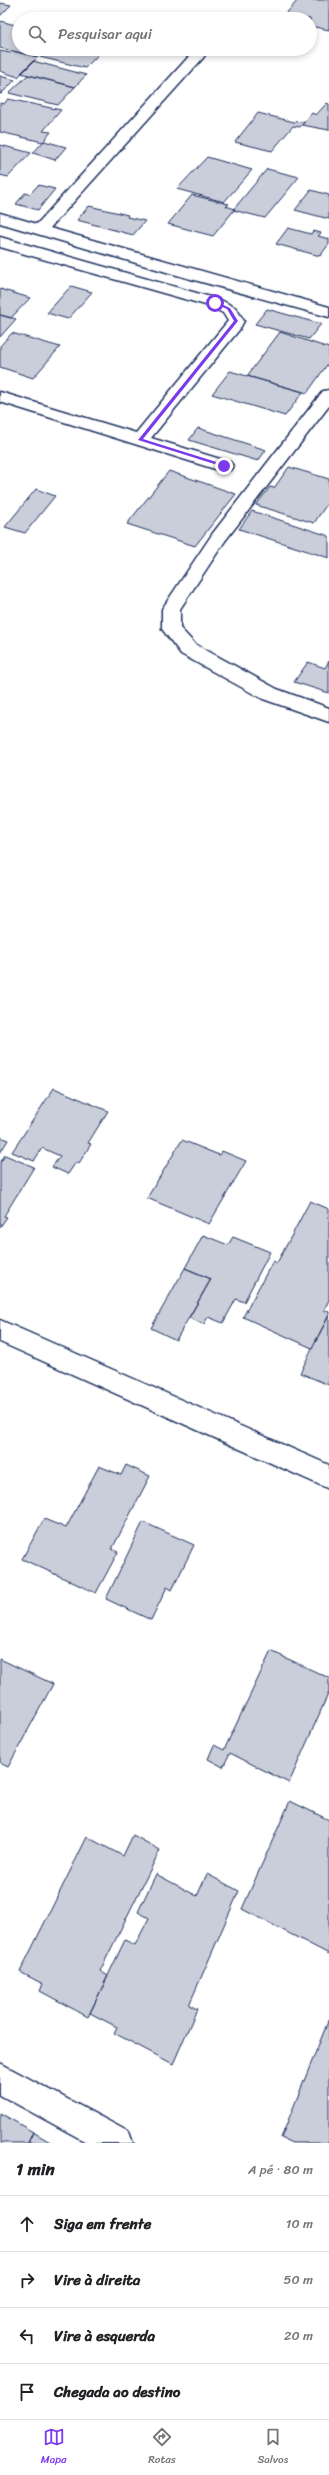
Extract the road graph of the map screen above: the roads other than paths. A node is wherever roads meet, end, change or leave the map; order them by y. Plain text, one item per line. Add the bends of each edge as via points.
1 (197, 56) edge
2 (0, 218) edge
3 (40, 230) junction
4 (0, 242) edge
5 (329, 312) edge
6 (329, 395) edge
7 (0, 397) edge
8 (140, 440) junction
9 (224, 466) dead end
10 (329, 715) edge
11 (0, 1331) edge
12 (329, 1477) edge
13 (0, 2078) edge
14 (118, 2143) edge

1 - 3 street
2 - 3 street
3 - 5 street
4 - 8 street via 215,303 228,308 234,315 236,321 231,330
6 - 10 street via 219,537 171,609 171,629 188,649 270,694
7 - 8 street
8 - 9 street
11 - 12 street
13 - 14 street

